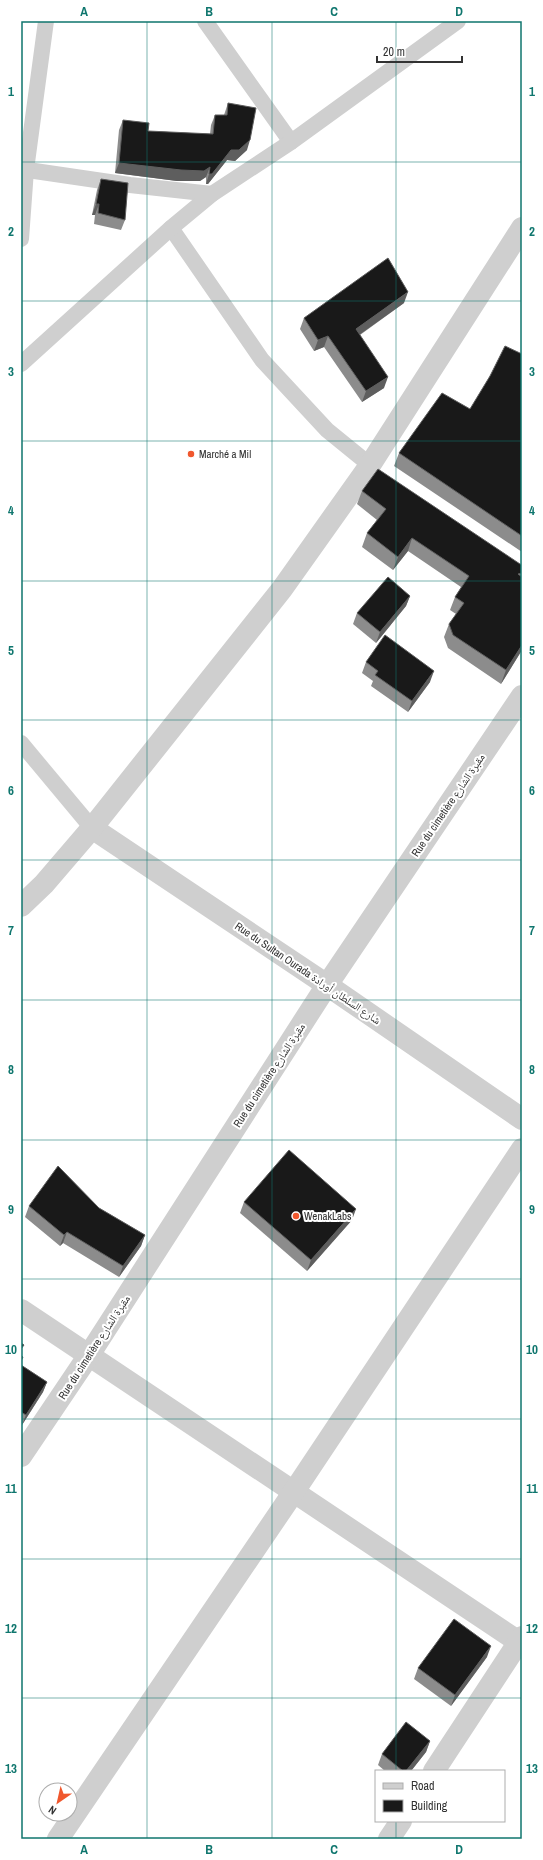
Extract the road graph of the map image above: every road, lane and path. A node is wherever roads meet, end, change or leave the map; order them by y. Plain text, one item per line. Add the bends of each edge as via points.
1 (46, 21) edge
2 (205, 21) edge
3 (458, 21) edge
4 (291, 142) junction
5 (24, 169) edge
6 (212, 194) junction
7 (171, 228) junction
8 (522, 228) edge
9 (21, 239) edge
10 (21, 364) edge
11 (370, 465) junction
12 (389, 478) edge
13 (522, 696) edge
14 (21, 743) edge
15 (92, 828) junction
16 (21, 906) edge
17 (327, 985) junction
18 (522, 1119) edge
19 (522, 1149) edge
20 (21, 1310) edge
21 (89, 1355) junction
22 (21, 1456) edge
23 (293, 1493) junction
24 (521, 1641) edge
25 (435, 1770) edge
26 (400, 1822) edge
27 (58, 1839) edge
28 (389, 1839) edge

1 - 5 lane
2 - 4 lane
3 - 4 lane
4 - 6 lane
5 - 6 lane
5 - 9 lane
6 - 7 lane
7 - 10 lane
7 - 11 lane via 262,360 327,430
8 - 11 street
11 - 12 street
11 - 15 street via 282,589
13 - 17 street, Rue du cimetière مقبرة الشارع
14 - 15 lane
15 - 16 street via 44,884
15 - 17 street, Rue du Sultan Ourada شارع السلطان أورادة
17 - 18 street, Rue du Sultan Ourada شارع السلطان أورادة
17 - 21 street, Rue du cimetière مقبرة الشارع
19 - 23 street
20 - 21 street
21 - 22 street, Rue du cimetière مقبرة الشارع
21 - 23 street
23 - 24 street
23 - 27 street
24 - 25 street
26 - 28 street

